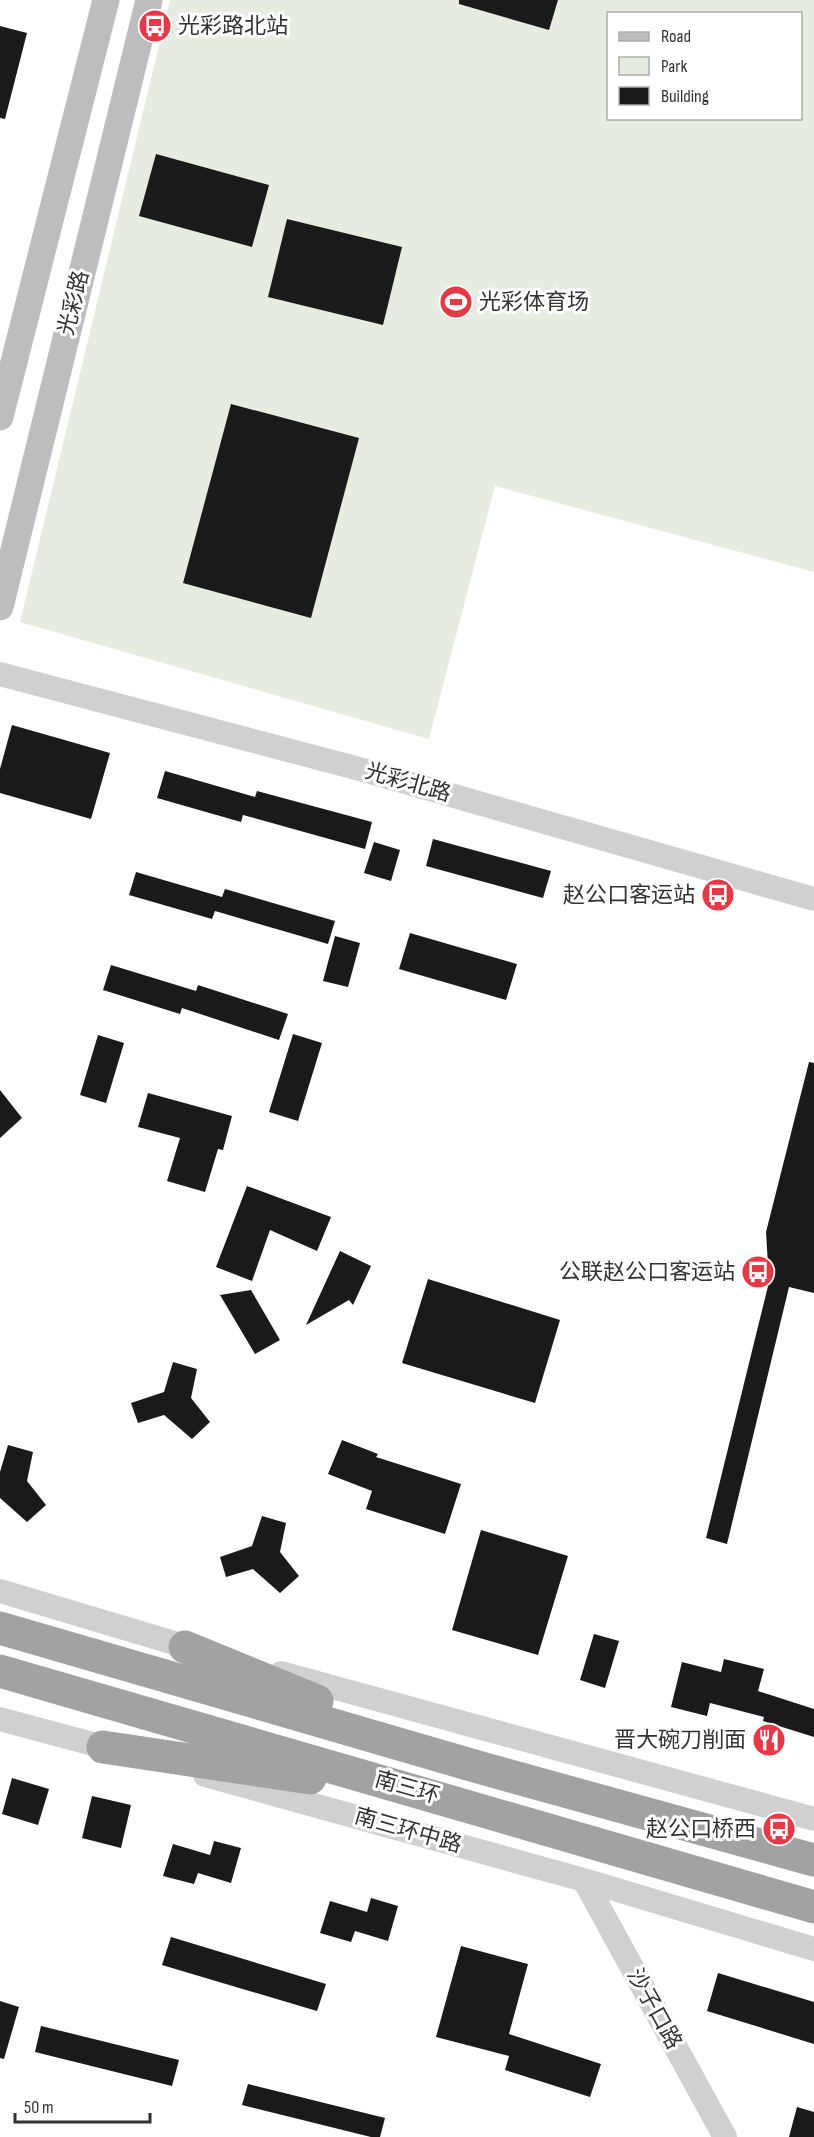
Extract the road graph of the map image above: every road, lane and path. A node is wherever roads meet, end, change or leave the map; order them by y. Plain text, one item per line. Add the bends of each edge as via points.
1 (106, 0) edge
2 (149, 0) edge
3 (0, 417) edge
4 (0, 607) edge
5 (0, 674) edge
6 (814, 899) edge
7 (0, 1591) edge
8 (10, 1630) edge
9 (185, 1647) junction
10 (3, 1672) edge
11 (0, 1719) edge
12 (104, 1747) junction
13 (485, 1769) junction
14 (445, 1799) junction
15 (814, 1819) edge
16 (814, 1860) edge
17 (584, 1880) junction
18 (814, 1907) edge
19 (814, 1949) edge
20 (725, 2137) edge

1 - 3 main road, 光彩路
2 - 4 main road, 光彩路
5 - 6 street, 光彩北路 via 367,772
7 - 9 street
8 - 13 highway, 南三环
9 - 13 highway
9 - 15 street
10 - 14 highway, 南三环
11 - 12 street, 南三环中路
12 - 14 highway
12 - 17 street, 南三环中路
13 - 16 highway, 南三环
14 - 18 highway, 南三环
17 - 19 street, 南三环中路
17 - 20 street, 沙子口路

